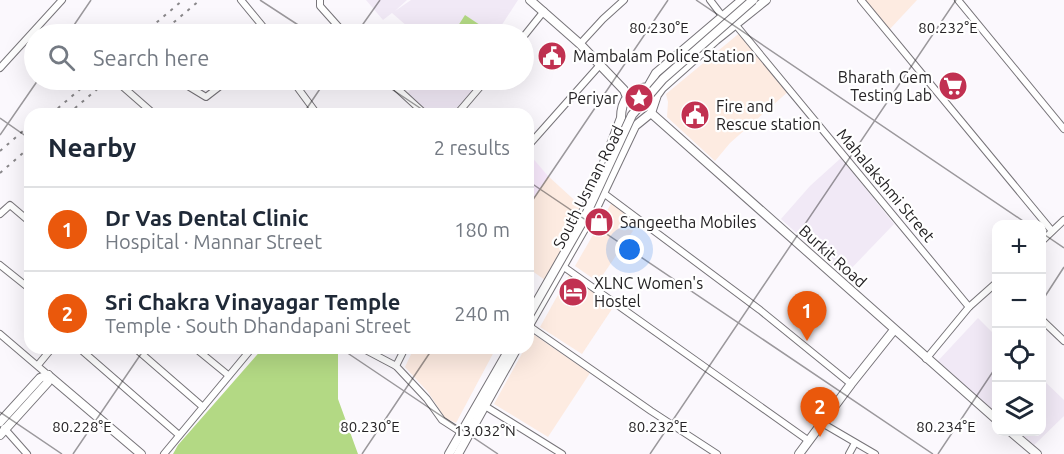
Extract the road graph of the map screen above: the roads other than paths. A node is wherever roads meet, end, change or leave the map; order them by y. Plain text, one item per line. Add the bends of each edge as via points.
1 (62, 0) edge
2 (241, 0) edge
3 (530, 0) edge
4 (623, 0) edge
5 (710, 0) edge
6 (742, 0) edge
7 (748, 0) edge
8 (753, 0) edge
9 (766, 0) edge
10 (861, 0) edge
11 (958, 0) edge
12 (320, 2) edge
13 (544, 11) junction
14 (723, 17) junction
15 (40, 24) edge
16 (260, 24) edge
17 (337, 24) edge
18 (534, 24) edge
19 (735, 24) junction
20 (24, 42) edge
21 (580, 44) junction
22 (599, 66) junction
23 (0, 68) edge
24 (656, 73) junction
25 (648, 87) junction
26 (127, 90) edge
27 (194, 90) edge
28 (215, 90) edge
29 (299, 90) edge
30 (399, 90) edge
31 (477, 90) edge
32 (657, 95) junction
33 (627, 97) junction
34 (147, 108) edge
35 (313, 108) edge
36 (418, 108) edge
37 (462, 108) edge
38 (651, 113) junction
39 (621, 118) junction
40 (635, 126) junction
41 (1064, 129) edge
42 (534, 139) edge
43 (595, 187) junction
44 (604, 192) junction
45 (0, 213) edge
46 (24, 217) edge
47 (1064, 220) edge
48 (1052, 231) junction
49 (1046, 236) edge
50 (0, 265) edge
51 (564, 267) junction
52 (24, 284) edge
53 (992, 287) edge
54 (534, 299) edge
55 (534, 306) edge
56 (969, 307) junction
57 (534, 316) edge
58 (1046, 325) edge
59 (534, 330) edge
60 (894, 330) junction
61 (0, 334) edge
62 (1064, 341) edge
63 (24, 354) edge
64 (25, 354) edge
65 (47, 354) edge
66 (87, 354) edge
67 (142, 354) edge
68 (202, 354) edge
69 (247, 354) edge
70 (373, 354) edge
71 (402, 354) edge
72 (504, 354) edge
73 (505, 354) edge
74 (514, 354) edge
75 (926, 359) junction
76 (38, 365) junction
77 (396, 366) junction
78 (48, 375) junction
79 (228, 375) junction
80 (851, 384) junction
81 (203, 406) junction
82 (485, 406) junction
83 (992, 416) edge
84 (822, 423) junction
85 (1, 427) edge
86 (459, 431) junction
87 (179, 435) junction
88 (1016, 436) edge
89 (809, 441) junction
90 (855, 443) junction
91 (27, 454) edge
92 (141, 454) edge
93 (164, 454) edge
94 (448, 454) edge
95 (458, 454) edge
96 (562, 454) edge
97 (717, 454) edge
98 (799, 454) edge
99 (849, 454) edge
100 (875, 454) edge
101 (1036, 454) edge

1 - 15 street
2 - 16 street
3 - 13 main road
4 - 21 street
5 - 14 street
6 - 14 main road
7 - 24 main road, bridge via 686,54 662,73
8 - 55 main road, South Usman Road, bridge via 650,93 632,115 584,219
9 - 19 main road
10 - 48 street
11 - 41 street
12 - 17 street
13 - 18 street
13 - 21 main road
14 - 24 main road
19 - 32 main road
19 - 56 street, Mahalakshmi Street
20 - 23 street
21 - 22 main road
22 - 33 main road
22 - 42 street
24 - 25 main road
25 - 32 main road
25 - 33 main road
26 - 34 street
27 - 28 street via 206,97
29 - 35 street
30 - 36 street
31 - 37 street
32 - 38 main road
33 - 39 main road, South Usman Road via 621,107
38 - 40 main road, South Usman Road
38 - 60 main road, Burkit Road
39 - 40 main road
39 - 43 main road, South Usman Road
40 - 44 main road, South Usman Road
43 - 44 street
43 - 54 main road, South Usman Road
44 - 51 main road, South Usman Road
44 - 80 street
45 - 46 street via 10,205
47 - 48 street
48 - 49 street
50 - 52 street
51 - 57 main road, South Usman Road
51 - 89 street
53 - 56 street
56 - 75 street
58 - 62 street
59 - 97 street
60 - 75 main road, Burkit Road
60 - 80 main road
61 - 63 street
64 - 76 street
65 - 76 street
66 - 87 street
67 - 81 street
68 - 79 street
69 - 79 street
70 - 77 street
71 - 77 street
72 - 86 main road
73 - 94 main road
74 - 82 main road
75 - 83 main road, Burkit Road
76 - 78 street
77 - 86 street via 442,420
78 - 85 main road via 48,382
78 - 92 main road
79 - 81 street
80 - 84 main road
81 - 87 street
82 - 95 main road
82 - 96 street
84 - 89 main road
84 - 90 street
85 - 91 street
86 - 94 main road
87 - 93 street
88 - 101 main road
89 - 98 main road
90 - 99 street
90 - 100 street

